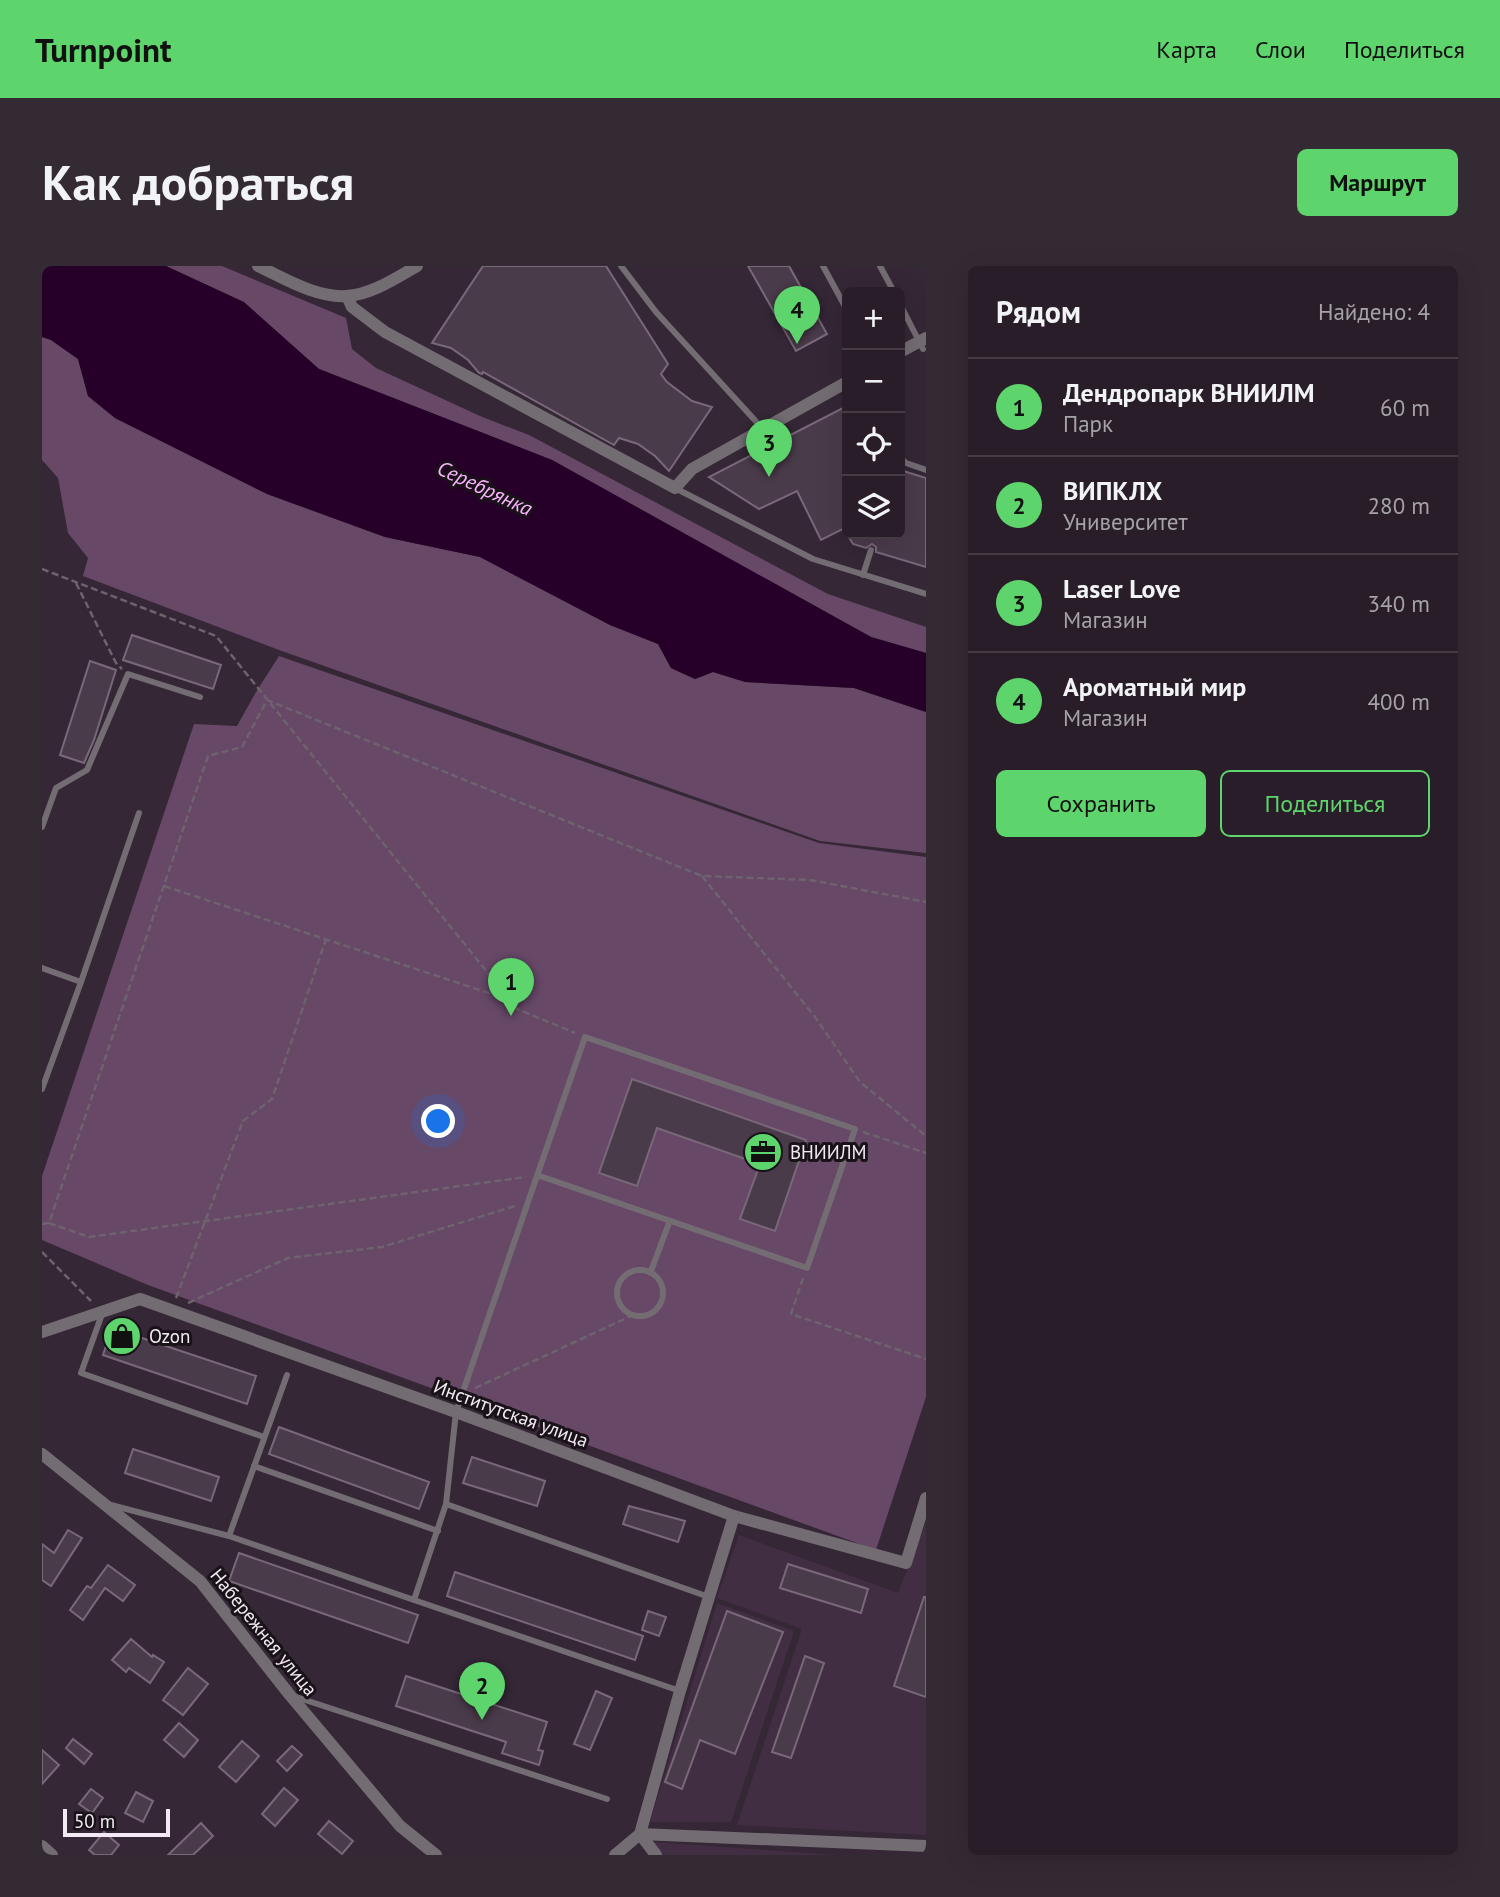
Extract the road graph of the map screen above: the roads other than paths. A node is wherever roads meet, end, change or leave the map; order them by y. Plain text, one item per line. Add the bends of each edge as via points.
1 (258, 266) edge
2 (417, 266) edge
3 (621, 266) edge
4 (823, 266) edge
5 (880, 266) edge
6 (891, 287) edge
7 (347, 296) junction
8 (842, 301) edge
9 (905, 313) edge
10 (922, 343) edge
11 (905, 350) edge
12 (842, 385) edge
13 (763, 429) junction
14 (905, 462) edge
15 (926, 470) edge
16 (675, 488) junction
17 (871, 550) dead end
18 (863, 575) junction
19 (926, 594) edge
20 (200, 697) dead end
21 (139, 813) dead end
22 (42, 827) edge
23 (42, 968) edge
24 (81, 982) junction
25 (42, 1089) edge
26 (537, 1175) junction
27 (669, 1223) junction
28 (650, 1271) junction
29 (103, 1313) junction
30 (42, 1332) edge
31 (287, 1375) dead end
32 (456, 1412) junction
33 (264, 1437) junction
34 (42, 1454) edge
35 (254, 1466) junction
36 (926, 1498) edge
37 (106, 1503) junction
38 (446, 1504) junction
39 (734, 1516) junction
40 (438, 1531) junction
41 (229, 1536) junction
42 (709, 1597) junction
43 (414, 1600) junction
44 (680, 1691) junction
45 (289, 1694) junction
46 (607, 1799) dead end
47 (640, 1834) junction
48 (42, 1846) edge
49 (926, 1846) edge
50 (52, 1855) edge
51 (436, 1855) edge
52 (615, 1855) edge
53 (656, 1855) edge

1 - 7 street via 327,295
2 - 7 street via 383,285
3 - 13 lane via 656,313
4 - 8 lane
5 - 6 lane
7 - 16 street via 352,307 385,332
9 - 10 lane
10 - 11 street
12 - 13 street
13 - 16 street via 692,469
14 - 15 lane
16 - 18 lane via 813,559
17 - 18 lane
18 - 19 lane
20 - 22 lane via 128,674 87,769 56,788
21 - 24 lane
23 - 24 lane
24 - 25 lane
26 - 27 lane
26 - 27 lane via 585,1037 855,1129 807,1268
26 - 32 lane
27 - 28 lane
28 - 28 lane via 632,1271 618,1283 618,1302 631,1316 649,1316 663,1303 663,1285
29 - 30 street, Институтская улица
29 - 32 street, Институтская улица via 141,1299
29 - 33 lane via 81,1373
31 - 33 lane
32 - 38 lane
32 - 39 street, Институтская улица
33 - 35 lane
34 - 37 street, Набережная улица
35 - 40 lane
35 - 41 lane
36 - 39 street, Институтская улица via 906,1563
37 - 41 lane
37 - 45 street, Набережная улица via 200,1581
38 - 40 lane
38 - 42 lane
39 - 42 street
40 - 43 lane
41 - 43 lane
42 - 44 street
43 - 44 lane
44 - 47 street
45 - 46 lane
45 - 51 street, Набережная улица via 400,1826
47 - 49 street
47 - 52 street
47 - 53 street
48 - 50 street

